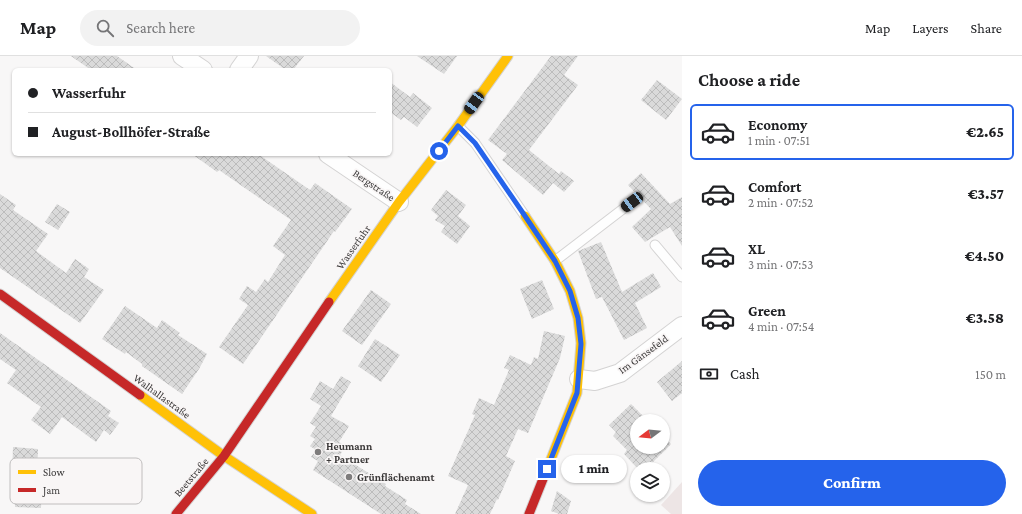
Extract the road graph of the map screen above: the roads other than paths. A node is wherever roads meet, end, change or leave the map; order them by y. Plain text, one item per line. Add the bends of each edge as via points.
1 (182, 56) edge
2 (249, 56) edge
3 (508, 56) edge
4 (200, 68) edge
5 (240, 68) edge
6 (458, 126) junction
7 (331, 156) edge
8 (399, 202) junction
9 (632, 202) dead end
10 (525, 216) joint
11 (655, 245) dead end
12 (555, 261) junction
13 (682, 277) edge
14 (0, 294) edge
15 (682, 326) edge
16 (578, 380) junction
17 (224, 456) junction
18 (176, 514) edge
19 (312, 514) edge
20 (529, 514) edge

1 - 4 street
2 - 5 street
3 - 6 main road, Wasserfuhr
6 - 8 main road, Wasserfuhr
6 - 10 lane via 475,143
7 - 8 street, Bergstraße
8 - 17 main road, Wasserfuhr
9 - 12 lane
10 - 12 main road
11 - 13 lane
12 - 16 main road via 570,291 578,318 581,344
14 - 17 main road, Walhallastraße
15 - 16 street, Im Gänsefeld via 620,373 595,382
16 - 20 main road via 577,393
17 - 18 main road, Beetstraße
17 - 19 main road, Walhallastraße

